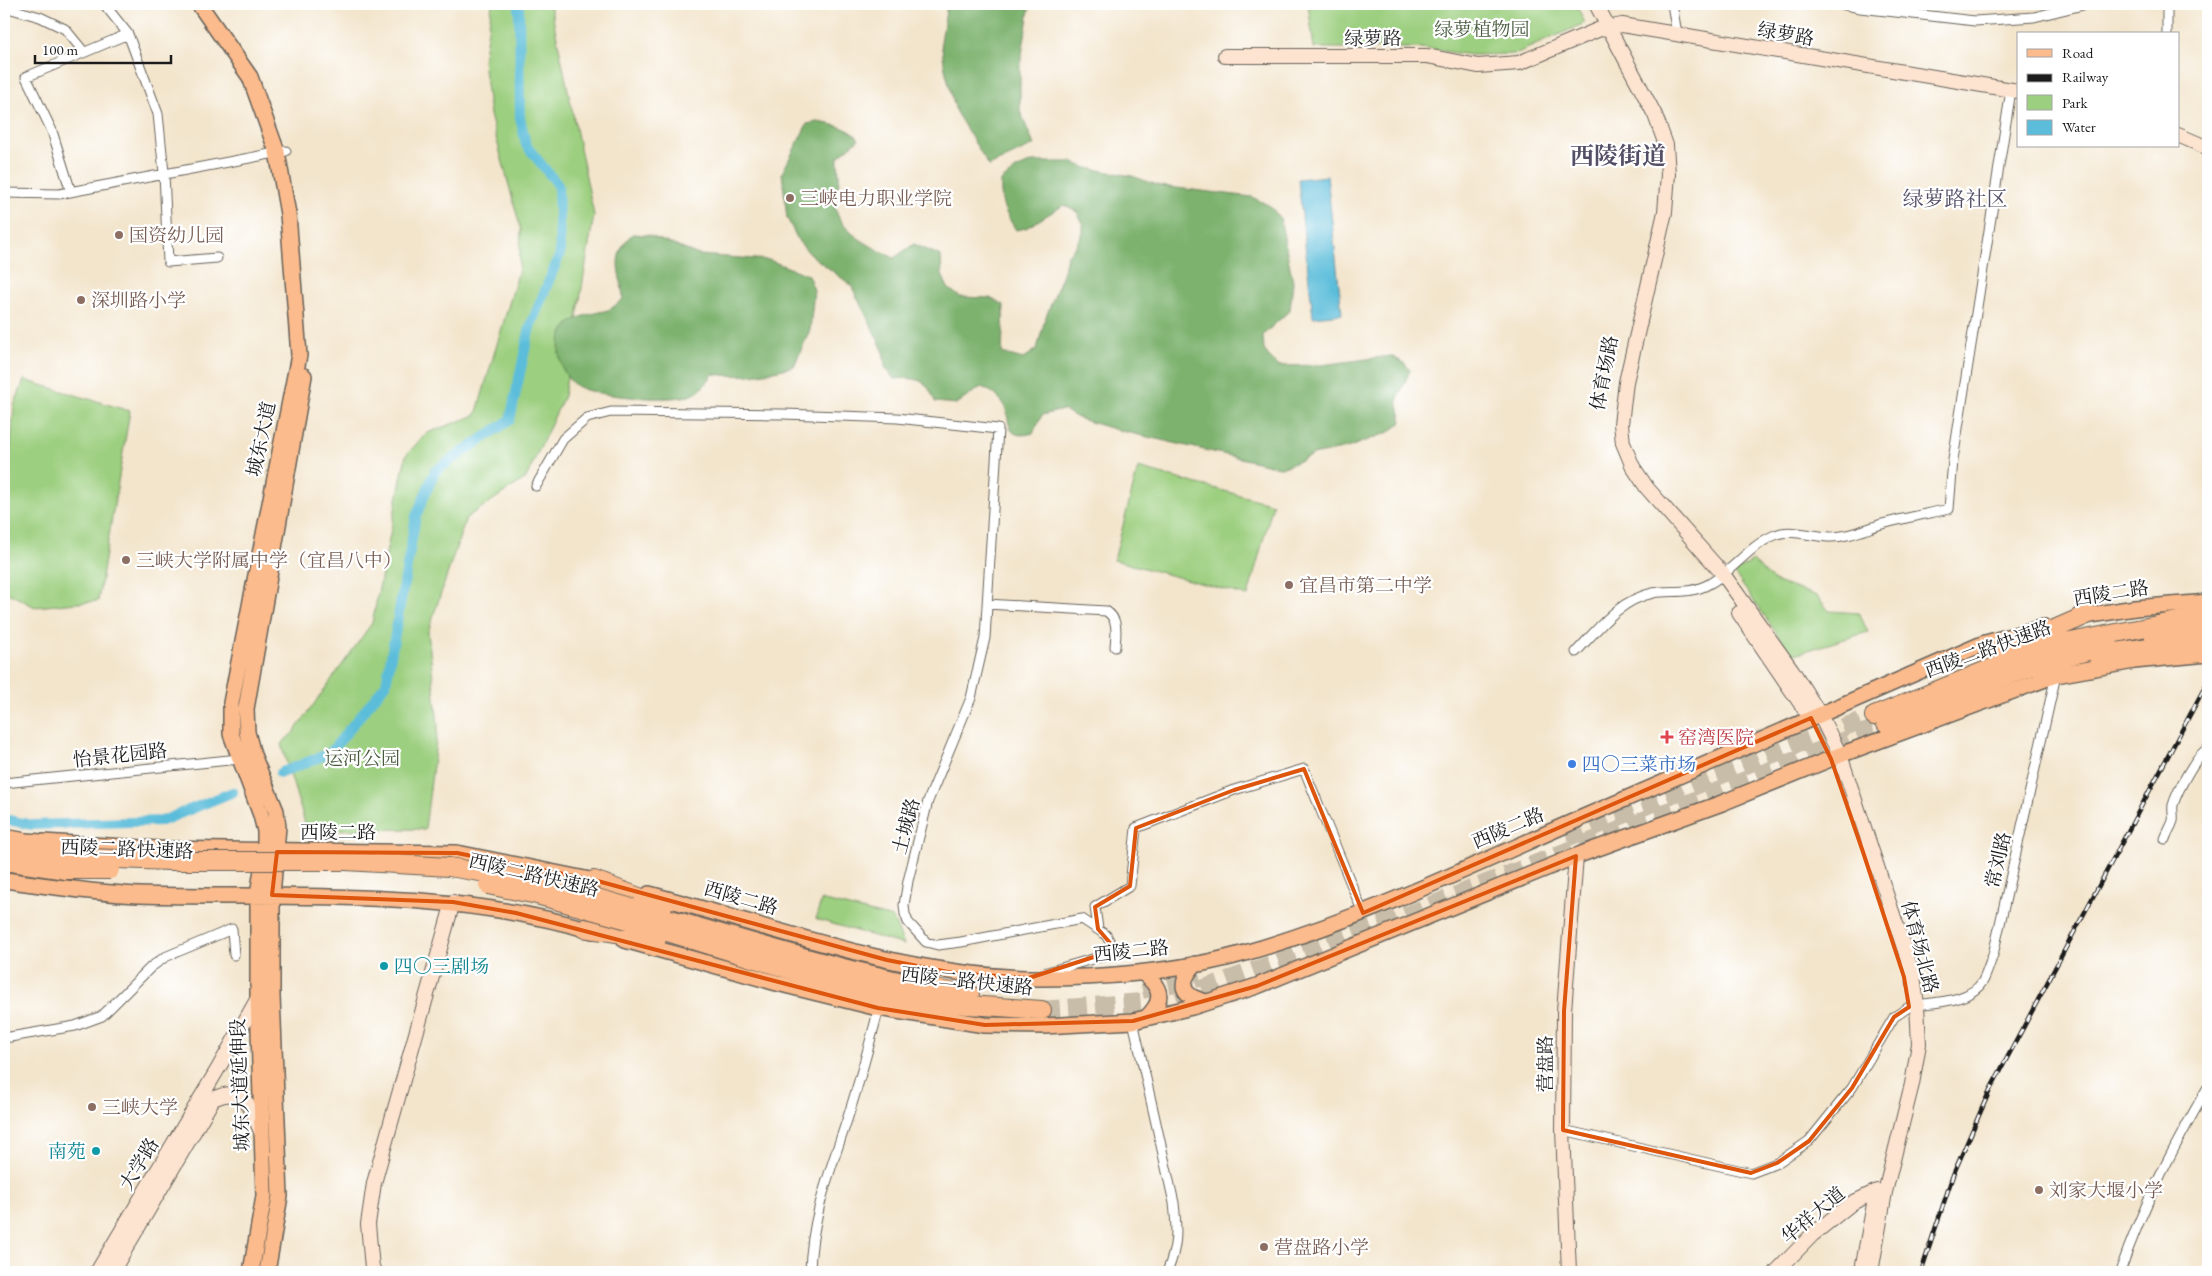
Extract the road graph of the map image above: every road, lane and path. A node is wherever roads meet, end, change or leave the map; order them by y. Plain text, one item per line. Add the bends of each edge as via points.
1 (104, 4) edge
2 (199, 4) edge
3 (210, 4) edge
4 (1589, 4) edge
5 (1596, 4) edge
6 (1672, 4) edge
7 (1840, 4) edge
8 (2087, 4) edge
9 (2166, 4) edge
10 (4, 7) edge
11 (1604, 28) junction
12 (2167, 32) edge
13 (128, 34) junction
14 (1676, 34) junction
15 (84, 52) junction
16 (1225, 56) dead end
17 (2015, 91) edge
18 (2180, 136) edge
19 (2208, 148) edge
20 (282, 152) junction
21 (164, 173) junction
22 (71, 192) junction
23 (4, 193) edge
24 (217, 258) dead end
25 (536, 486) dead end
26 (1719, 577) junction
27 (2208, 602) edge
28 (987, 604) junction
29 (2088, 614) junction
30 (2208, 618) edge
31 (2187, 626) junction
32 (2208, 632) edge
33 (2208, 645) edge
34 (1115, 647) dead end
35 (1576, 652) dead end
36 (2208, 654) edge
37 (2030, 667) junction
38 (2056, 675) junction
39 (1815, 717) junction
40 (1873, 717) junction
41 (2208, 749) edge
42 (1835, 757) junction
43 (239, 759) junction
44 (4, 783) edge
45 (4, 837) edge
46 (2165, 839) dead end
47 (4, 847) edge
48 (271, 852) junction
49 (1576, 856) junction
50 (4, 861) edge
51 (66, 863) junction
52 (4, 880) edge
53 (594, 880) junction
54 (265, 895) junction
55 (453, 902) junction
56 (1363, 913) junction
57 (630, 914) junction
58 (583, 928) junction
59 (1098, 929) junction
60 (732, 953) junction
61 (234, 955) dead end
62 (816, 961) junction
63 (1195, 964) junction
64 (1143, 973) junction
65 (1029, 978) junction
66 (258, 998) junction
67 (1206, 1002) junction
68 (1913, 1006) junction
69 (879, 1008) junction
70 (1139, 1020) junction
71 (4, 1038) edge
72 (2208, 1087) edge
73 (1563, 1130) junction
74 (262, 1134) junction
75 (1877, 1192) junction
76 (97, 1272) edge
77 (112, 1272) edge
78 (251, 1272) edge
79 (267, 1272) edge
80 (375, 1272) edge
81 (810, 1272) edge
82 (1167, 1272) edge
83 (1569, 1272) edge
84 (1776, 1272) edge
85 (1862, 1272) edge
86 (1871, 1272) edge
87 (2120, 1272) edge

1 - 13 street
2 - 20 main road, 城东大道 via 250,77
3 - 20 main road, 城东大道 via 258,73
4 - 11 main road, 体育场路
5 - 11 main road, 体育场路
6 - 14 street
7 - 8 street via 1975,21 2034,17
9 - 12 street
10 - 15 street via 40,17 65,30
11 - 14 main road, 绿萝路 via 1622,25
11 - 16 main road, 绿萝路 via 1519,63 1478,66 1427,56
11 - 26 main road, 体育场路 via 1655,115 1666,144 1668,174 1665,212 1626,382 1621,424 1623,443 1646,488
13 - 15 street
13 - 21 street via 158,114
14 - 17 main road, 绿萝路
15 - 22 street via 26,77 52,131
17 - 26 street via 1948,509 1896,520 1845,536 1777,533 1760,542
18 - 19 main road
20 - 21 street
20 - 43 main road, 城东大道 via 299,355 231,703 231,734
20 - 48 main road, 城东大道 via 296,211 308,355 246,709 253,755 276,811 278,827
21 - 22 street
21 - 24 street via 168,262
22 - 23 street
25 - 28 street, 土城路 via 563,439 587,418 611,412 869,417 998,429
26 - 35 street via 1704,587 1653,593 1627,602
26 - 39 main road, 体育场路 via 1792,670
27 - 29 main road, 西陵二路
28 - 34 street via 1106,611 1116,622
28 - 59 street, 土城路 via 985,638 971,698 928,801 908,881 905,914 926,942 938,944 1082,920
29 - 39 main road, 西陵二路 via 1982,644
29 - 40 highway
30 - 31 highway, 西陵二路快速路
31 - 32 highway, 西陵二路快速路
31 - 37 highway, 西陵二路快速路
31 - 40 highway, 西陵二路快速路 via 2064,643
33 - 37 highway via 2162,645
36 - 38 main road via 2134,661
37 - 40 highway, 西陵二路快速路
38 - 42 main road
38 - 68 street, 常刘路 via 1994,955 1982,982 1968,994
39 - 42 main road, 体育场路
39 - 56 main road, 西陵二路
41 - 46 street via 2197,759 2176,797
42 - 49 main road via 1722,803
42 - 68 main road, 体育场北路 via 1908,976
43 - 44 street, 怡景花园路
43 - 48 main road, 城东大道 via 261,815
45 - 48 main road, 西陵二路 via 159,849
47 - 51 highway, 西陵二路快速路
48 - 53 main road, 西陵二路 via 458,853
48 - 54 main road, 城东大道
49 - 67 main road via 1322,960
49 - 73 main road, 营盘路 via 1564,1011
50 - 51 highway, 西陵二路快速路
51 - 57 highway, 西陵二路快速路, bridge via 345,861 449,867 541,882
52 - 54 main road via 106,893
53 - 62 highway
53 - 65 main road, 西陵二路 via 887,960 953,973
54 - 55 main road
54 - 66 main road, 城东大道延伸段
54 - 79 main road, 城东大道延伸段 via 280,1196
55 - 58 main road
55 - 80 main road via 374,1183 368,1224
56 - 59 street via 1304,769 1234,790 1136,828 1130,886 1096,907
56 - 63 main road, 西陵二路 via 1244,953
57 - 60 highway, 西陵二路快速路
57 - 62 highway, 西陵二路快速路
58 - 60 highway
58 - 69 main road
59 - 65 street via 1112,944 1109,952 1094,960
60 - 62 highway, 西陵二路快速路 via 837,984 924,1002 1041,1005 953,992
61 - 71 street via 232,929 165,957 102,1016 75,1026
63 - 64 main road, 西陵二路
63 - 67 main road via 1185,978 1185,990 1189,997
64 - 65 main road, 西陵二路
64 - 70 main road via 1156,984 1159,995 1155,1009
66 - 74 main road, 城东大道延伸段
66 - 76 main road, 大学路
67 - 70 main road
68 - 73 street via 1894,1017 1852,1088 1809,1141 1777,1162 1751,1173
68 - 75 main road, 体育场北路 via 1904,1086
68 - 86 main road, 体育场北路 via 1918,1044 1912,1084 1885,1192
69 - 70 main road via 985,1025 1044,1026
69 - 81 street via 867,1058 822,1191 813,1230
70 - 82 street via 1174,1203 1175,1251
72 - 87 street via 2180,1135 2131,1240
73 - 83 main road, 营盘路
74 - 77 main road, 大学路 via 248,1102 224,1093 212,1099
74 - 78 main road, 城东大道延伸段 via 264,1196
75 - 84 main road, 华祥大道 via 1845,1209 1812,1235
75 - 85 main road, 体育场北路

